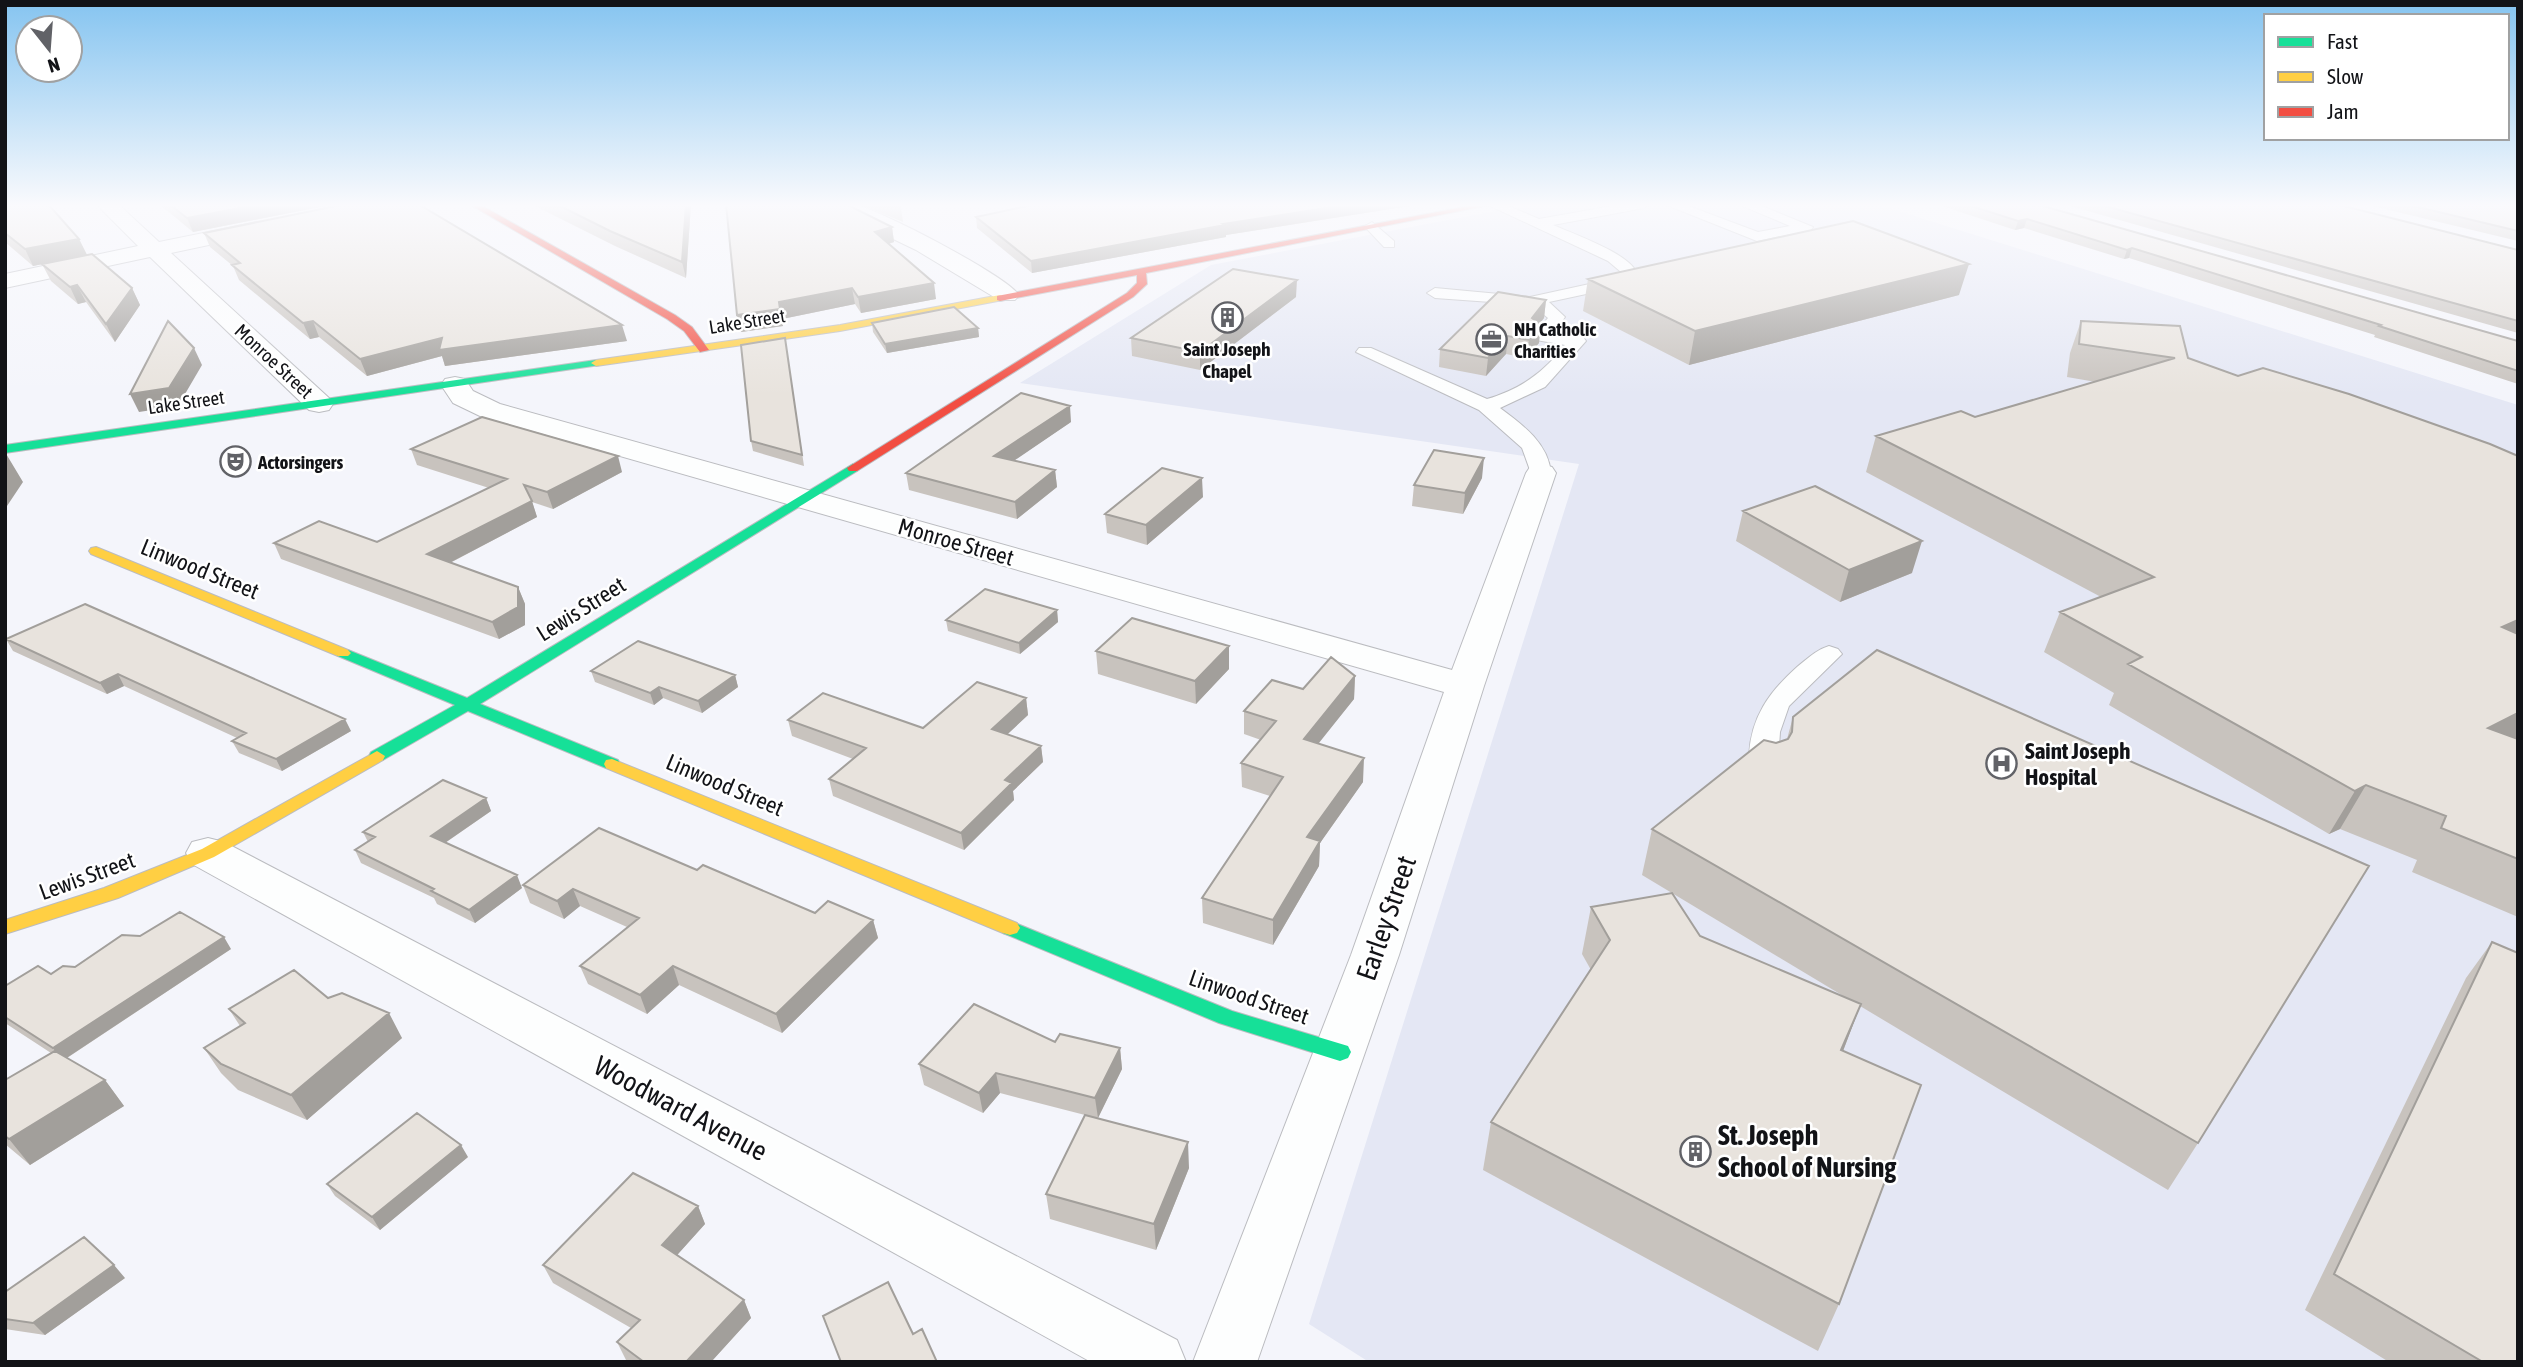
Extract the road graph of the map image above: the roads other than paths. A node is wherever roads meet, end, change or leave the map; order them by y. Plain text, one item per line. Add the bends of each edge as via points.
1 (69, 268) edge
2 (174, 268) edge
3 (584, 268) edge
4 (965, 268) edge
5 (1157, 268) edge
6 (1626, 268) edge
7 (1141, 271) junction
8 (5, 281) edge
9 (1575, 292) junction
10 (1435, 293) dead end
11 (1007, 295) junction
12 (1536, 300) junction
13 (1598, 303) edge
14 (704, 350) junction
15 (1365, 352) dead end
16 (455, 385) junction
17 (319, 404) junction
18 (1486, 406) junction
19 (5, 449) edge
20 (1541, 473) joint
21 (803, 499) junction
22 (96, 551) dead end
23 (1829, 654) dead end
24 (1465, 685) junction
25 (470, 703) junction
26 (1763, 776) edge
27 (208, 853) junction
28 (5, 927) edge
29 (1340, 1052) junction
30 (1154, 1362) edge
31 (1225, 1362) edge

1 - 8 street
2 - 17 street, Monroe Street
3 - 14 street via 671,317 688,329
4 - 11 street
5 - 7 street, Lake Street
6 - 9 lane via 1629,276 1622,282
7 - 11 street, Lake Street
7 - 21 street, Lewis Street via 1142,284 1130,295
9 - 12 lane
9 - 13 lane
10 - 12 lane
11 - 14 street, Lake Street
12 - 18 lane via 1557,317 1542,335 1577,341 1552,374 1532,389
14 - 16 street, Lake Street
15 - 18 lane
16 - 17 street, Lake Street
16 - 21 street, Monroe Street via 463,397 490,410
17 - 19 street, Lake Street
18 - 20 lane via 1532,446 1542,461
20 - 24 street, Earley Street
21 - 24 street, Monroe Street
21 - 25 street, Lewis Street
22 - 25 street, Linwood Street
23 - 26 lane via 1787,690 1769,714 1763,736
24 - 29 street, Earley Street
25 - 27 street, Lewis Street
25 - 29 street, Linwood Street via 1226,1017
27 - 28 street, Lewis Street via 111,893
27 - 30 street, Woodward Avenue
29 - 31 street, Earley Street

